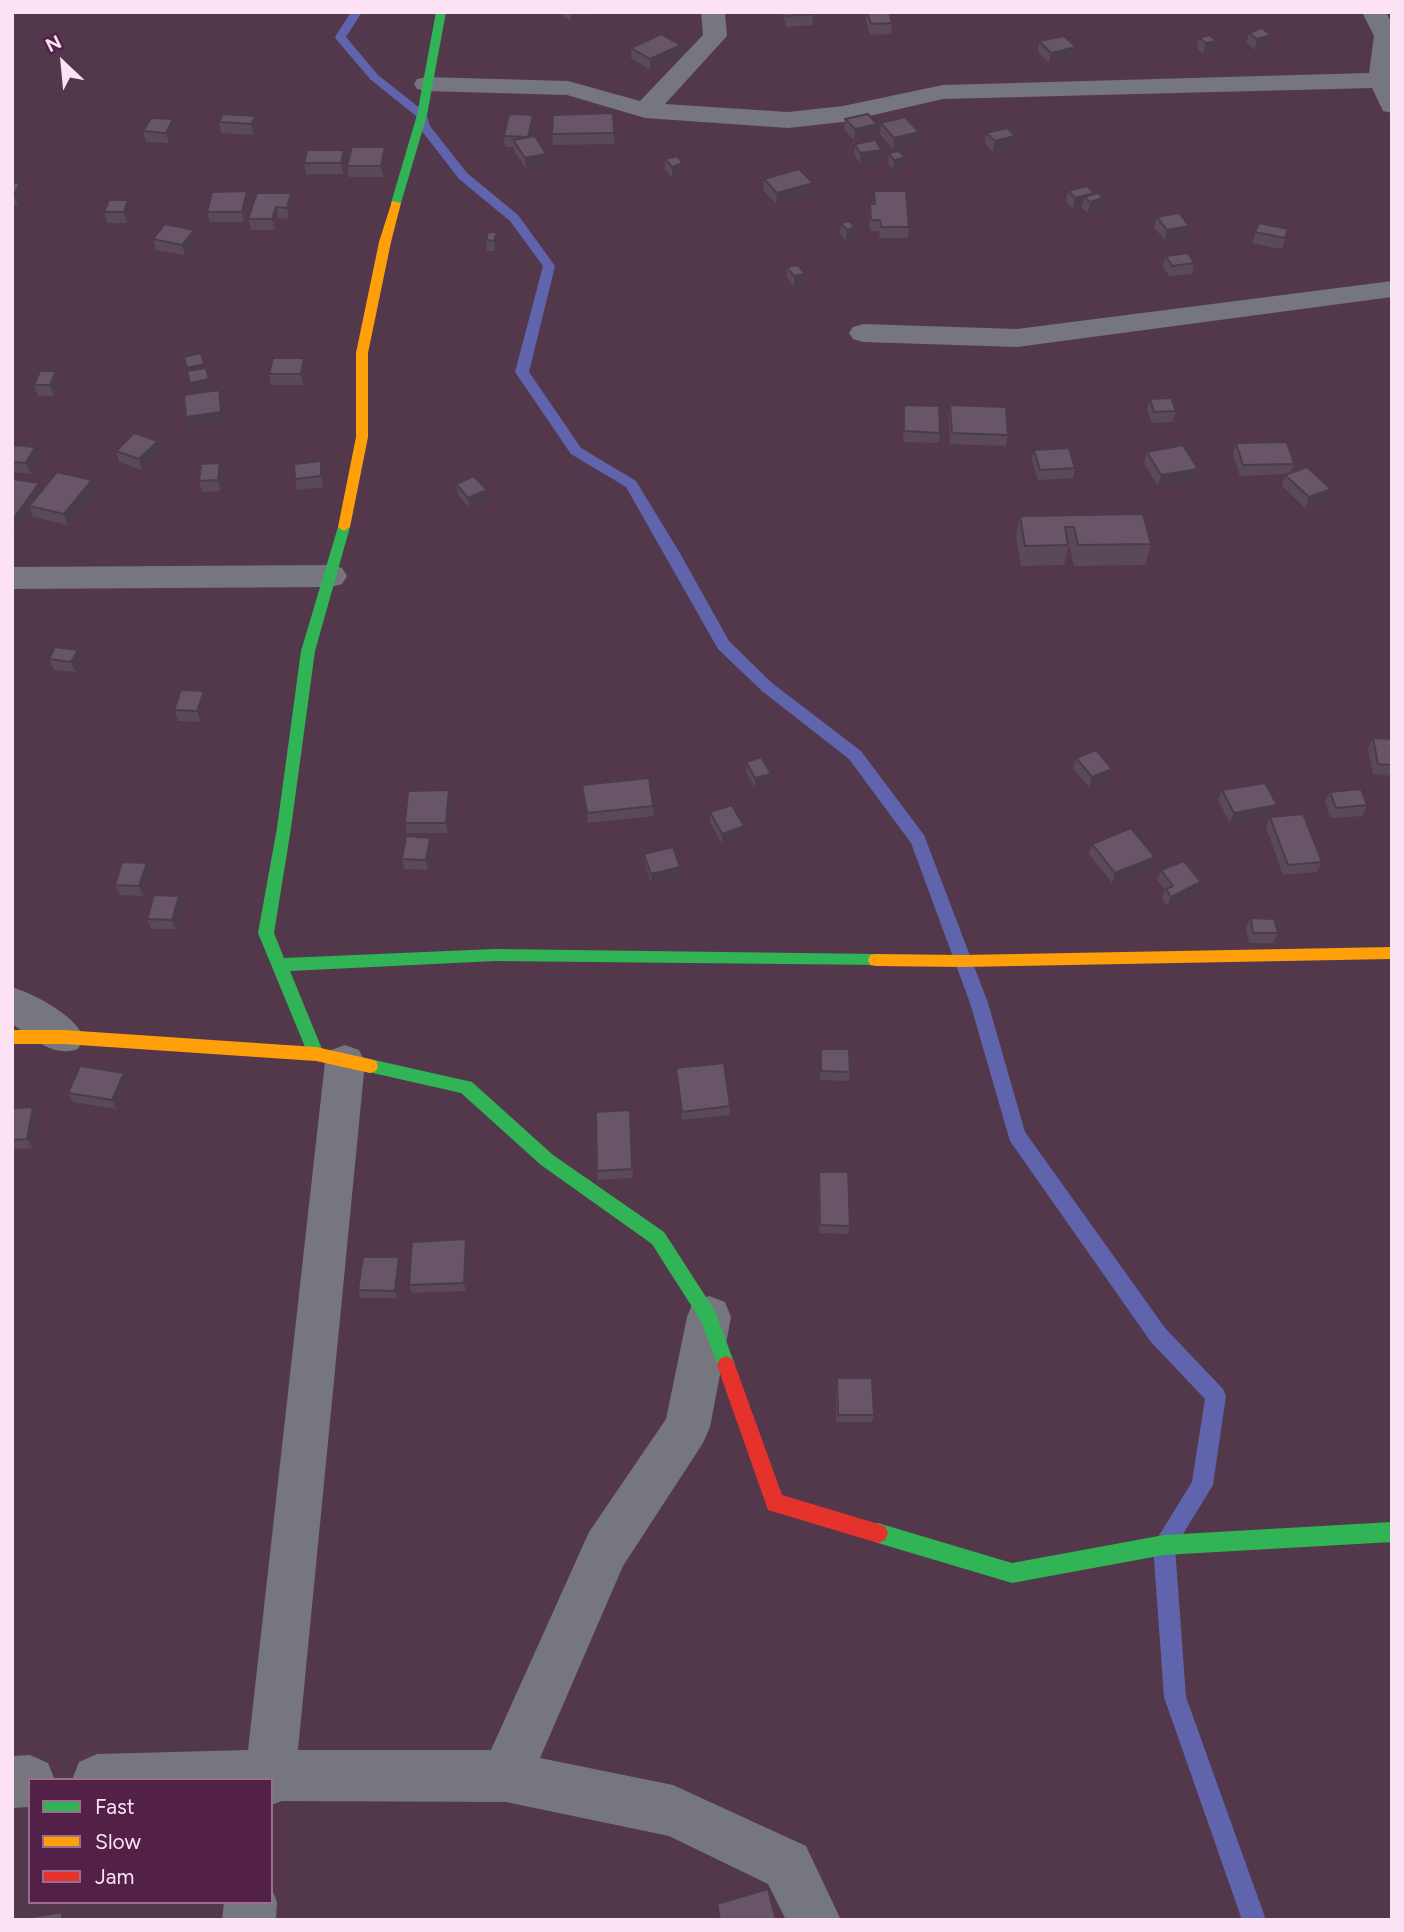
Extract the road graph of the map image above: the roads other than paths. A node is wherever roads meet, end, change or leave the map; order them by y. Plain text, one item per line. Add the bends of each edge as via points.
1 (441, 12) edge
2 (713, 12) edge
3 (1374, 12) edge
4 (1389, 37) edge
5 (1381, 80) junction
6 (426, 84) junction
7 (1392, 106) edge
8 (645, 110) junction
9 (1392, 289) edge
10 (863, 333) dead end
11 (331, 576) junction
12 (12, 578) edge
13 (1392, 953) edge
14 (280, 965) junction
15 (12, 1003) edge
16 (12, 1037) edge
17 (64, 1037) junction
18 (331, 1058) junction
19 (709, 1317) junction
20 (1392, 1532) edge
21 (506, 1776) junction
22 (270, 1777) edge
23 (212, 1778) edge
24 (814, 1920) edge

1 - 6 street
2 - 8 street via 715,36
3 - 4 street
4 - 5 street
5 - 7 street
5 - 8 street via 943,92 843,114 788,120
6 - 8 street via 568,88
6 - 11 street via 422,116 385,243 362,353 362,437
9 - 10 street via 1017,338
11 - 12 street
11 - 14 street via 309,651 266,933
13 - 14 street via 963,961 495,955
14 - 18 street
15 - 17 street
16 - 17 street
17 - 18 street
18 - 19 street via 466,1087 547,1160 657,1238
18 - 22 street
19 - 20 street via 775,1503 1012,1573 1164,1545
19 - 21 street via 687,1427 606,1549
21 - 22 street
21 - 24 street via 673,1811 787,1865
22 - 23 street

